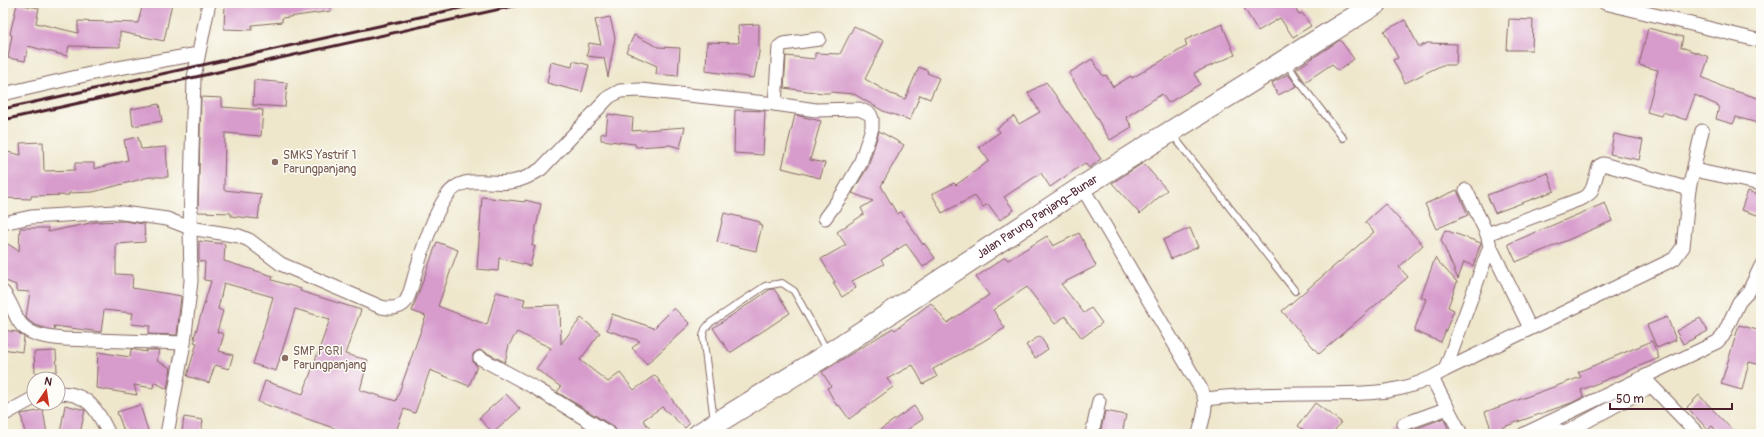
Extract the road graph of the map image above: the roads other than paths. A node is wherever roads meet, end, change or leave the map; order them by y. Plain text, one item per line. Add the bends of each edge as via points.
1 (208, 3) edge
2 (1377, 3) edge
3 (1605, 3) edge
4 (819, 39) dead end
5 (1761, 41) edge
6 (198, 54) junction
7 (1285, 61) junction
8 (3, 94) edge
9 (775, 104) junction
10 (1702, 131) dead end
11 (1170, 132) junction
12 (1343, 138) dead end
13 (1694, 170) junction
14 (1761, 184) edge
15 (1082, 187) junction
16 (1689, 189) junction
17 (1466, 190) dead end
18 (826, 218) dead end
19 (3, 223) edge
20 (190, 228) junction
21 (1488, 240) junction
22 (1761, 266) edge
23 (1294, 291) dead end
24 (3, 292) edge
25 (1530, 328) junction
26 (184, 343) junction
27 (828, 354) junction
28 (480, 358) dead end
29 (1445, 370) junction
30 (1432, 378) junction
31 (1647, 382) junction
32 (66, 394) edge
33 (1206, 399) junction
34 (1099, 401) dead end
35 (26, 402) edge
36 (1448, 408) junction
37 (3, 415) edge
38 (1404, 424) dead end
39 (706, 430) edge
40 (110, 434) edge
41 (167, 434) edge
42 (610, 434) edge
43 (1092, 434) edge
44 (1199, 434) edge
45 (1461, 434) edge
46 (1524, 434) edge
47 (1698, 434) edge

1 - 6 street
2 - 7 main road, Jalan Parung Panjang–Bunar
3 - 5 street
4 - 9 street via 783,44 780,47
6 - 8 street via 107,70
6 - 20 street via 194,77
7 - 11 main road, Jalan Parung Panjang–Bunar
7 - 12 lane
9 - 18 street via 816,110 859,109 870,114 872,128 860,164
9 - 20 street via 640,90 620,91 609,97 541,169 527,178 511,182 474,181 461,183 452,189 437,215 407,300 397,308 381,307 281,264 249,240 239,236
10 - 13 street
11 - 15 main road, Jalan Parung Panjang–Bunar
11 - 23 lane
13 - 14 street
13 - 16 street
15 - 27 main road, Jalan Parung Panjang–Bunar
15 - 33 street
16 - 21 street via 1603,164 1599,166 1590,193 1583,198
16 - 25 street via 1683,247 1674,259
17 - 21 street
19 - 20 street via 31,217 115,212 167,219
20 - 26 street via 191,281
21 - 25 street
21 - 29 street
22 - 31 street via 1748,291 1738,302 1718,342
24 - 26 street via 18,321 29,332 63,339
25 - 29 street
26 - 41 street
27 - 39 main road, Jalan Parung Panjang–Bunar
27 - 39 lane via 794,291 782,283 765,286 705,329 703,336
28 - 42 street via 537,389
29 - 30 street
30 - 33 street via 1384,393 1247,394
30 - 36 street
31 - 46 street
31 - 47 street
32 - 40 street via 89,402
33 - 44 street
34 - 43 street
35 - 37 street
36 - 38 street
36 - 45 street

